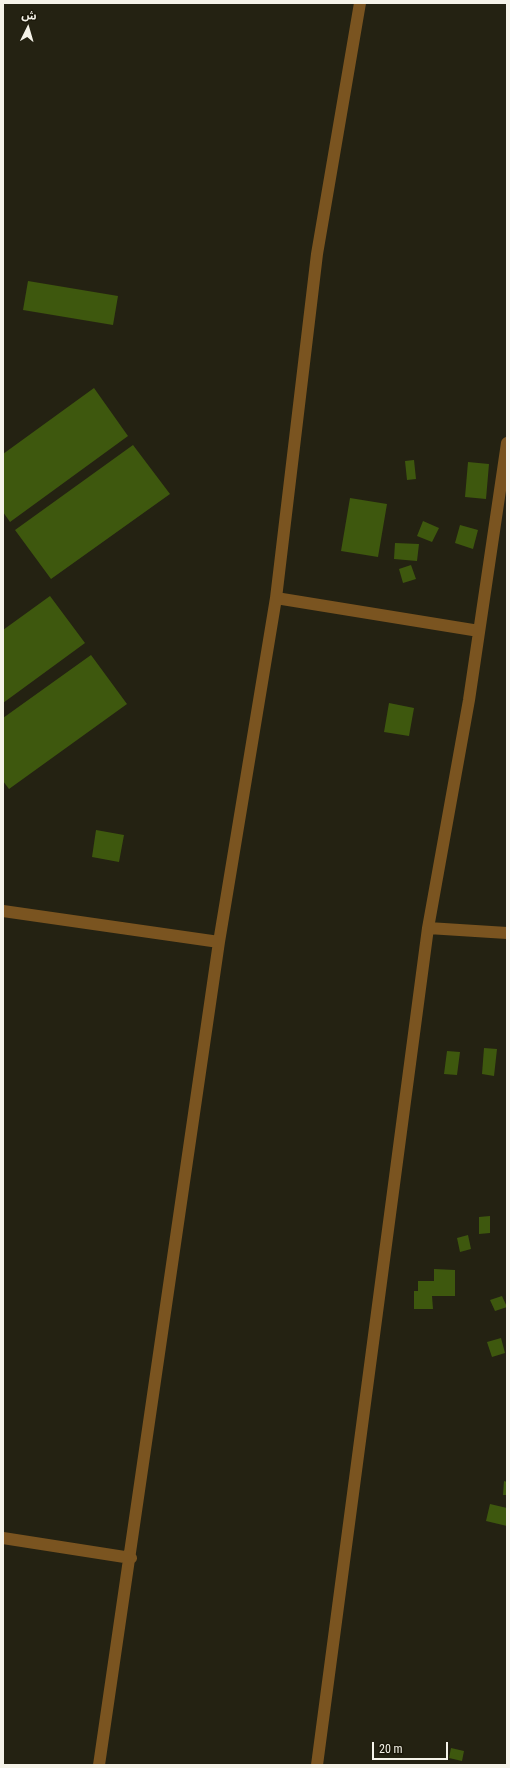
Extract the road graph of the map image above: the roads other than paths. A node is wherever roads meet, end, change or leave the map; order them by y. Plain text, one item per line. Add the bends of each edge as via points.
1 (360, 3) edge
2 (507, 443) edge
3 (276, 598) junction
4 (479, 631) junction
5 (3, 911) edge
6 (428, 928) junction
7 (507, 934) edge
8 (220, 942) junction
9 (3, 1538) edge
10 (130, 1558) junction
11 (99, 1765) edge
12 (317, 1765) edge

1 - 3 street via 317,254
2 - 4 street
3 - 4 street
3 - 8 street
4 - 6 street
5 - 8 street
6 - 7 street
6 - 12 street
8 - 10 street
9 - 10 street
10 - 11 street

